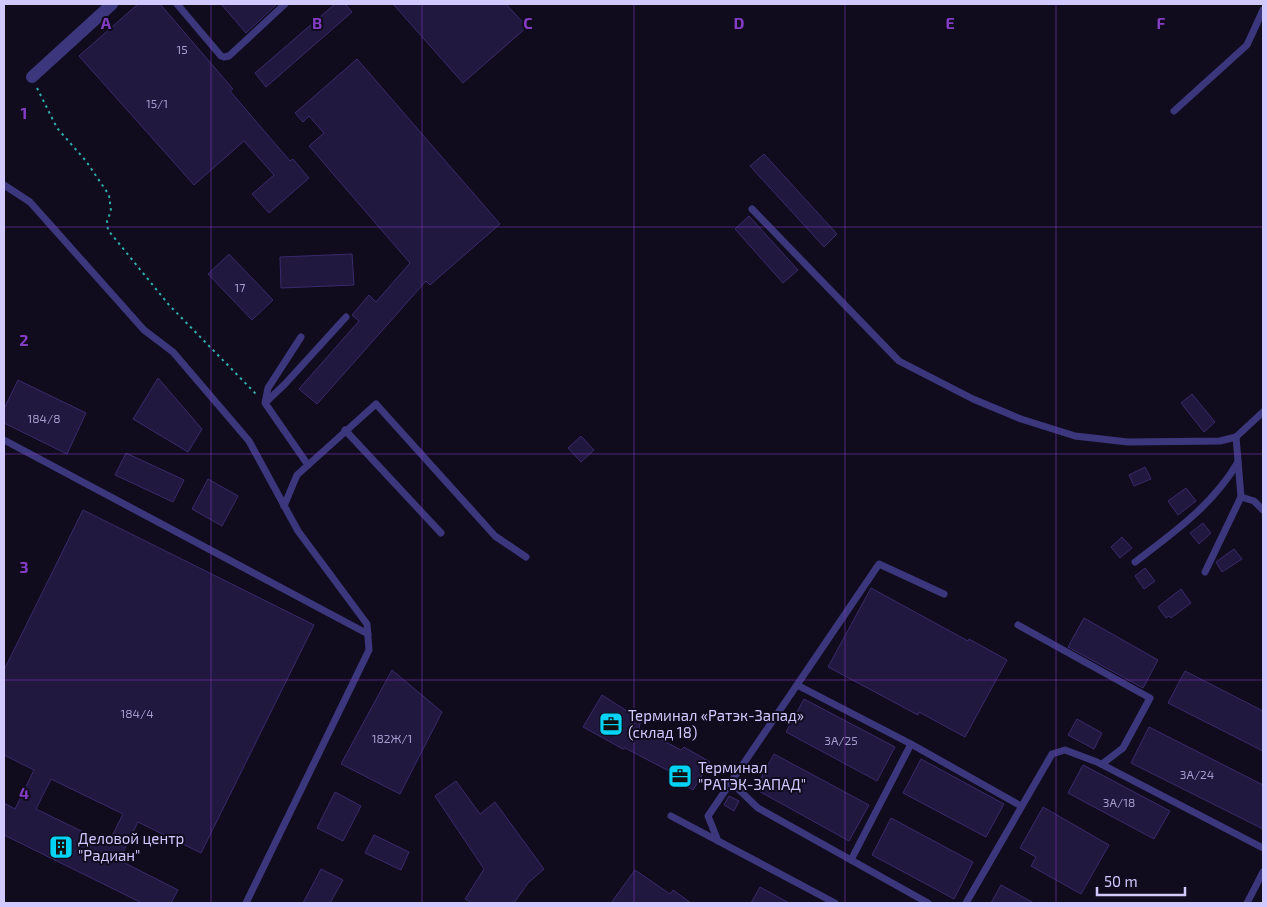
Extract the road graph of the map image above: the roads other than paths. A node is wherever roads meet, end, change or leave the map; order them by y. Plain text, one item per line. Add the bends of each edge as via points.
1 (112, 4) edge
2 (176, 4) edge
3 (285, 4) edge
4 (1262, 15) edge
5 (32, 77) road end
6 (1174, 111) dead end
7 (4, 185) edge
8 (752, 209) dead end
9 (346, 317) dead end
10 (301, 337) dead end
11 (265, 403) junction
12 (1263, 412) edge
13 (345, 430) junction
14 (1236, 437) junction
15 (4, 440) edge
16 (1238, 462) junction
17 (308, 465) junction
18 (1241, 497) junction
19 (284, 506) junction
20 (1263, 510) edge
21 (441, 533) dead end
22 (526, 557) dead end
23 (1135, 562) dead end
24 (1205, 572) dead end
25 (944, 594) dead end
26 (1018, 625) dead end
27 (368, 634) junction
28 (797, 685) junction
29 (911, 744) junction
30 (1102, 764) junction
31 (731, 782) junction
32 (1022, 806) junction
33 (671, 816) dead end
34 (718, 841) junction
35 (1263, 848) edge
36 (851, 860) junction
37 (1263, 872) edge
38 (246, 903) edge
39 (835, 903) edge
40 (928, 903) edge
41 (966, 903) edge
42 (1247, 903) edge

1 - 5 street
2 - 3 lane via 224,57 229,56
4 - 6 lane via 1247,45
7 - 19 lane via 30,202 144,330 173,352 249,441
8 - 14 lane via 900,361 973,398 1022,419 1075,436 1128,442 1220,441
9 - 11 lane
10 - 11 lane via 268,388
11 - 17 lane
12 - 14 lane
13 - 17 lane
13 - 21 lane
13 - 22 lane via 376,404 495,536
14 - 16 lane
15 - 27 lane
16 - 18 lane
16 - 23 lane via 1227,481 1189,521
17 - 19 lane via 295,478
18 - 20 lane via 1254,501
18 - 24 lane
19 - 27 lane via 298,531 367,624
25 - 28 lane via 879,564
26 - 30 lane via 1150,698 1123,748
27 - 38 lane via 369,650
28 - 29 lane
28 - 31 lane
29 - 32 lane
29 - 36 lane
30 - 32 lane via 1065,750 1052,754
30 - 35 lane
31 - 34 lane via 708,816
31 - 36 lane via 758,808
32 - 41 lane
33 - 34 lane
34 - 39 lane
36 - 40 lane
37 - 42 lane

